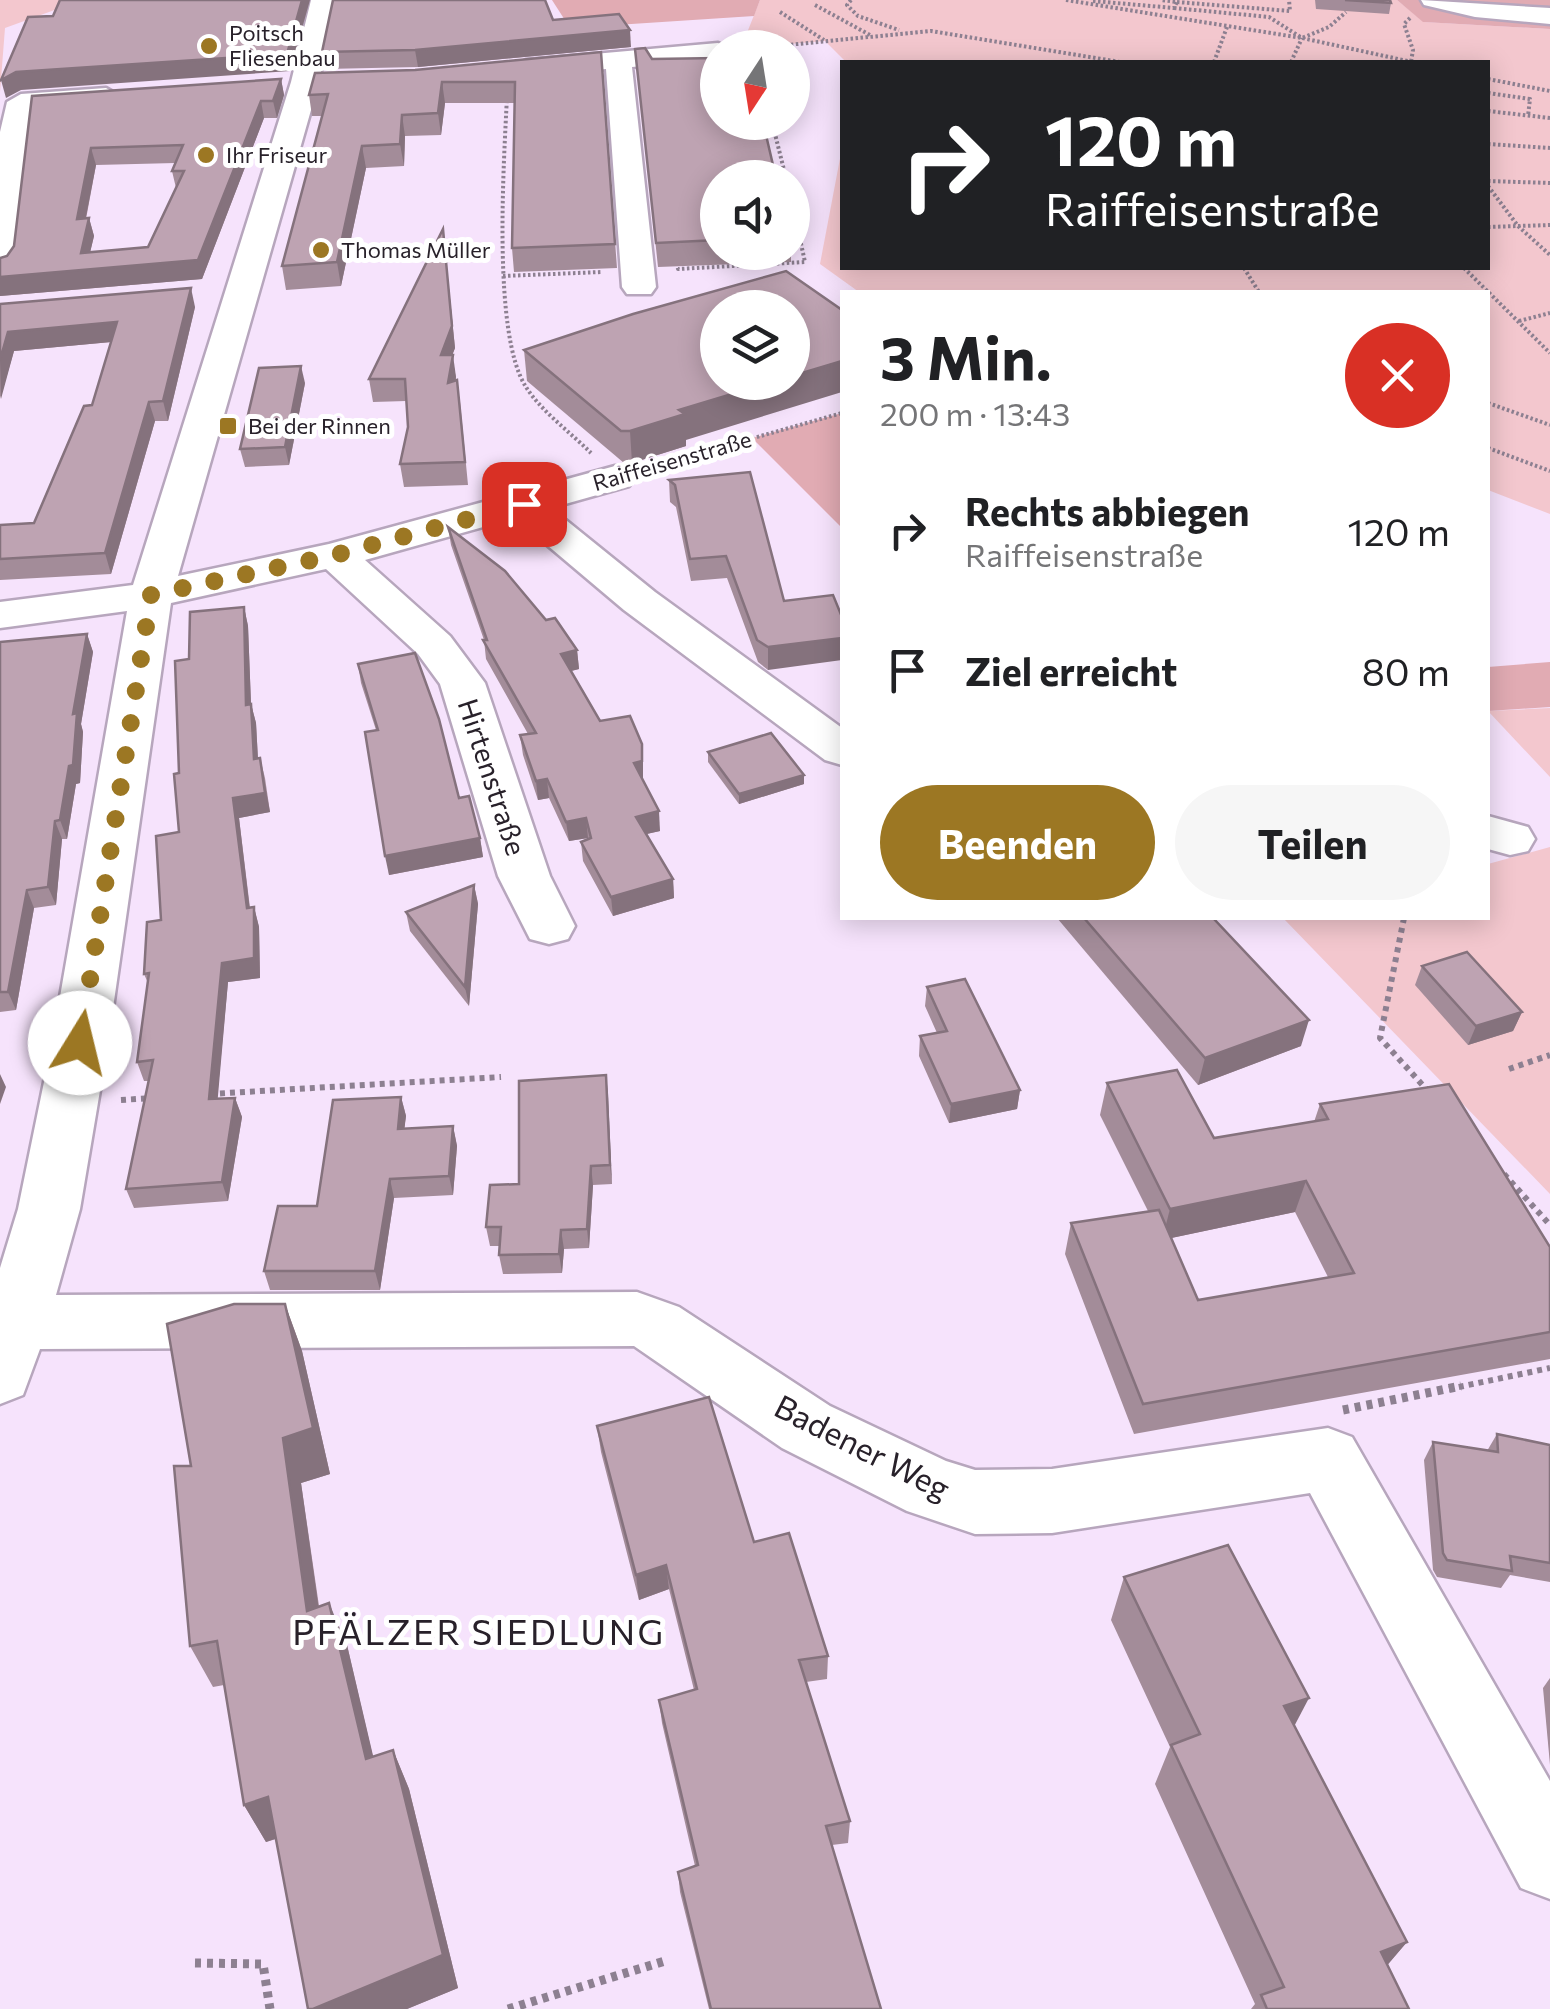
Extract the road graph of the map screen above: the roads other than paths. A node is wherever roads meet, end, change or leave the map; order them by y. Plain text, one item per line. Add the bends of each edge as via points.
1 (323, 0) edge
2 (1433, 0) edge
3 (1550, 16) edge
4 (700, 52) edge
5 (618, 59) junction
6 (496, 71) edge
7 (134, 94) edge
8 (0, 264) edge
9 (638, 278) road end
10 (615, 478) road end
11 (524, 504) junction
12 (335, 555) junction
13 (151, 595) junction
14 (0, 615) edge
15 (840, 749) edge
16 (549, 926) dead end
17 (9, 1349) edge
18 (1550, 1859) edge

1 - 13 street via 223,291
2 - 3 street
4 - 5 street
5 - 6 street via 549,57
5 - 9 street
7 - 8 street via 21,102
10 - 11 street, Raiffeisenstraße
11 - 12 street, Raiffeisenstraße
11 - 15 street via 713,658
12 - 13 street, Raiffeisenstraße
12 - 16 street, Hirtenstraße via 434,645 462,683 524,876
13 - 14 street, Raiffeisenstraße
13 - 17 street via 70,1103 49,1209
17 - 18 street, Badener Weg via 637,1319 806,1427 932,1489 975,1502 1052,1501 1328,1459

